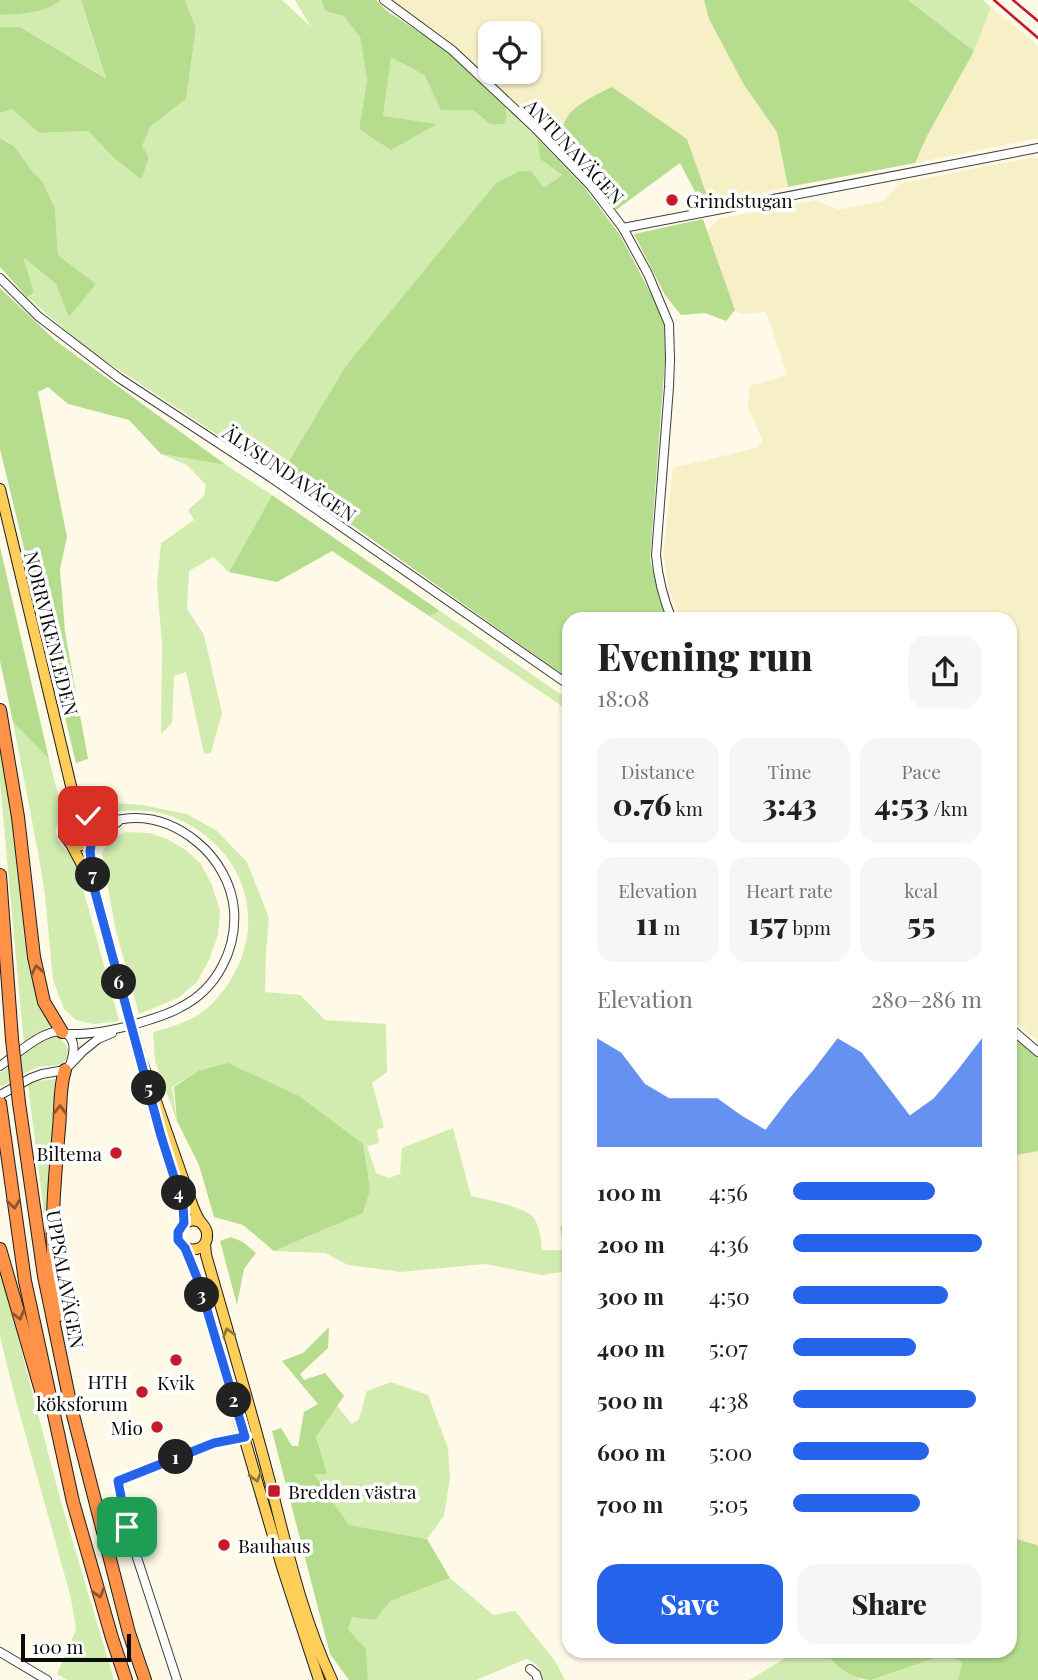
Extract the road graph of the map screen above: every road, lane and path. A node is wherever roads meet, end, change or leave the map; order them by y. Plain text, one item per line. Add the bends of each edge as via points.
1 (384, 0) edge
2 (1038, 148) edge
3 (623, 228) junction
4 (0, 278) edge
5 (0, 489) edge
6 (669, 612) edge
7 (562, 680) edge
8 (0, 710) edge
9 (71, 786) junction
10 (87, 816) junction
11 (124, 818) junction
12 (68, 819) junction
13 (93, 839) junction
14 (71, 844) junction
15 (0, 875) edge
16 (94, 888) junction
17 (121, 1028) junction
18 (65, 1033) junction
19 (1017, 1034) edge
20 (1038, 1052) edge
21 (141, 1059) junction
22 (0, 1066) edge
23 (68, 1067) junction
24 (0, 1096) edge
25 (1, 1107) edge
26 (184, 1223) junction
27 (200, 1223) junction
28 (205, 1244) junction
29 (185, 1248) junction
30 (0, 1249) edge
31 (257, 1435) junction
32 (245, 1437) junction
33 (73, 1502) junction
34 (104, 1535) junction
35 (0, 1652) edge
36 (530, 1669) dead end
37 (45, 1679) edge
38 (126, 1680) edge
39 (145, 1680) edge
40 (177, 1680) edge
41 (319, 1680) edge
42 (332, 1680) edge
43 (538, 1680) edge

1 - 3 street, ANTUNAVÄGEN via 469,65 561,154
2 - 3 street
3 - 6 street, ANTUNAVÄGEN via 669,324 670,373 656,555
4 - 7 street, ÄLVSUNDAVÄGEN via 38,316 119,378 291,491
5 - 9 main road, NORRVIKENLEDEN
18 -> 8 highway via 44,1002 34,957
9 - 10 main road, NORRVIKENLEDEN
9 - 12 main road, NORRVIKENLEDEN
10 - 11 street via 103,823
10 - 12 main road
10 - 13 main road via 96,831
11 - 13 street
11 - 17 street via 167,823 199,843 226,878 235,925 221,971 203,991 182,1007
12 - 14 main road via 63,830
13 - 14 main road via 82,846
13 - 16 main road
14 - 16 main road
15 - 34 highway, UPPSALAVÄGEN, bridge via 19,1103 44,1276
16 - 21 main road, bridge
17 - 18 street
17 - 23 street via 83,1051
18 - 22 street via 51,1032 39,1038
18 - 23 street via 74,1052
19 - 20 street
21 - 26 main road via 183,1205
21 - 27 main road
23 - 24 street via 30,1078
34 -> 23 highway via 54,1276 60,1094
25 -> 33 highway, UPPSALAVÄGEN via 25,1281
26 - 27 main road
26 - 29 main road via 177,1236
27 - 28 main road via 207,1232
28 - 29 main road via 195,1250
31 -> 28 main road
29 - 32 main road
30 -> 33 highway
31 - 32 street
31 - 42 main road via 312,1631
32 - 40 street via 214,1443 118,1481 127,1527
32 -> 41 main road
33 -> 38 highway, UPPSALAVÄGEN
34 - 39 highway, UPPSALAVÄGEN
35 - 37 street
36 - 43 street

